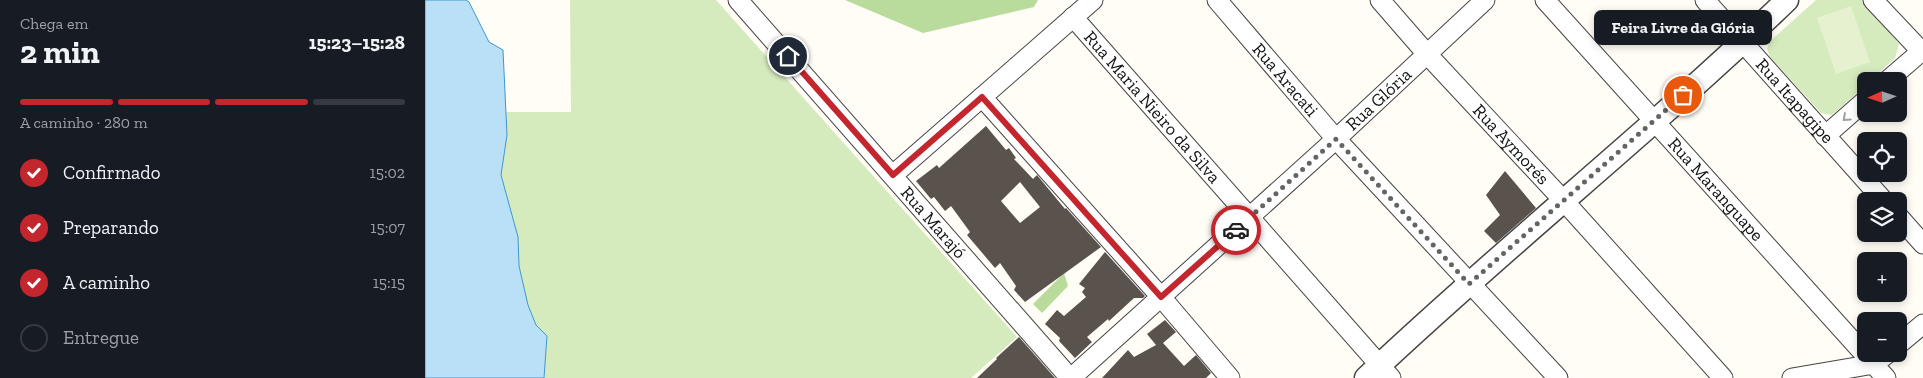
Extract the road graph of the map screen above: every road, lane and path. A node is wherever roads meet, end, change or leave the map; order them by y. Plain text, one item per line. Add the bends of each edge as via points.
1 (738, 0) edge
2 (1093, 0) edge
3 (1217, 0) edge
4 (1380, 0) edge
5 (1485, 0) edge
6 (1545, 0) edge
7 (1705, 0) edge
8 (1787, 0) edge
9 (1873, 0) edge
10 (1073, 17) junction
11 (1742, 43) junction
12 (1922, 51) edge
13 (1426, 53) junction
14 (1898, 72) edge
15 (982, 97) junction
16 (1857, 108) edge
17 (1654, 121) junction
18 (1825, 136) junction
19 (1336, 139) junction
20 (893, 175) junction
21 (1876, 192) edge
22 (1563, 200) junction
23 (1249, 218) junction
24 (1907, 226) edge
25 (1923, 244) edge
26 (1469, 284) junction
27 (1161, 297) junction
28 (1923, 324) edge
29 (1907, 337) edge
30 (1883, 365) edge
31 (1379, 374) edge
32 (1071, 378) edge
33 (1230, 378) edge
34 (1558, 378) edge
35 (1723, 378) edge
36 (1792, 378) edge

1 - 20 street, Rua Marajó
2 - 10 street
3 - 19 street, Rua Aracati
4 - 13 street, Rua Aymorés
5 - 13 street, Rua Glória
6 - 17 street, Rua Maranguape
7 - 11 street, Rua Itapagipe
8 - 11 street
9 - 12 street
10 - 15 street
10 - 23 street, Rua Maria Nieiro da Silva
11 - 17 street
11 - 18 street, Rua Itapagipe
12 - 14 street
13 - 19 street, Rua Glória
13 - 22 street, Rua Aymorés
15 - 20 street
15 - 27 street
16 -> 18 street
17 - 22 street
17 - 30 street, Rua Maranguape
18 - 21 street, Rua Itapagipe
19 - 23 street, Rua Glória
19 - 26 street, Rua Aracati
20 - 32 street, Rua Marajó
22 - 26 street
22 - 35 street, Rua Aymorés
23 - 27 street, Rua Glória
23 - 31 street, Rua Maria Nieiro da Silva
24 - 25 street
26 - 31 street
26 - 34 street, Rua Aracati
27 - 32 street, Rua Glória
27 - 33 street
28 - 29 street
30 - 36 street

